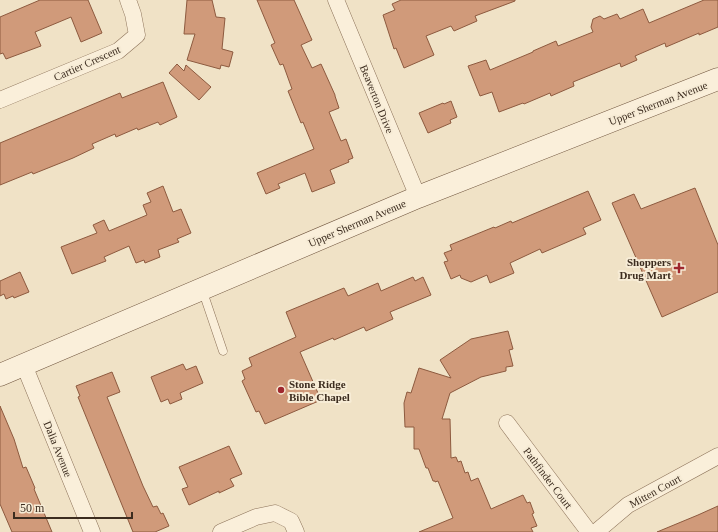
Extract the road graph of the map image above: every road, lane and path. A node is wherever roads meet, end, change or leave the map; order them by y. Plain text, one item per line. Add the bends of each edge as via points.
1 (128, 0) edge
2 (336, 0) edge
3 (718, 79) edge
4 (0, 100) edge
5 (418, 197) junction
6 (202, 289) junction
7 (223, 351) dead end
8 (24, 365) junction
9 (0, 375) edge
10 (507, 423) dead end
11 (718, 456) edge
12 (92, 532) edge
13 (221, 532) edge
14 (296, 532) edge
15 (589, 532) edge
16 (596, 532) edge

1 - 4 street, Cartier Crescent via 134,14 137,35 118,51
2 - 5 street, Beaverton Drive
3 - 5 main road, Upper Sherman Avenue
5 - 6 main road, Upper Sherman Avenue
6 - 7 lane
6 - 8 main road, Upper Sherman Avenue
8 - 9 main road, Upper Sherman Avenue
8 - 12 street, Dalia Avenue
10 - 15 street, Pathfinder Court
11 - 16 street, Mitten Court via 628,505
13 - 14 street via 256,517 274,513 291,521

